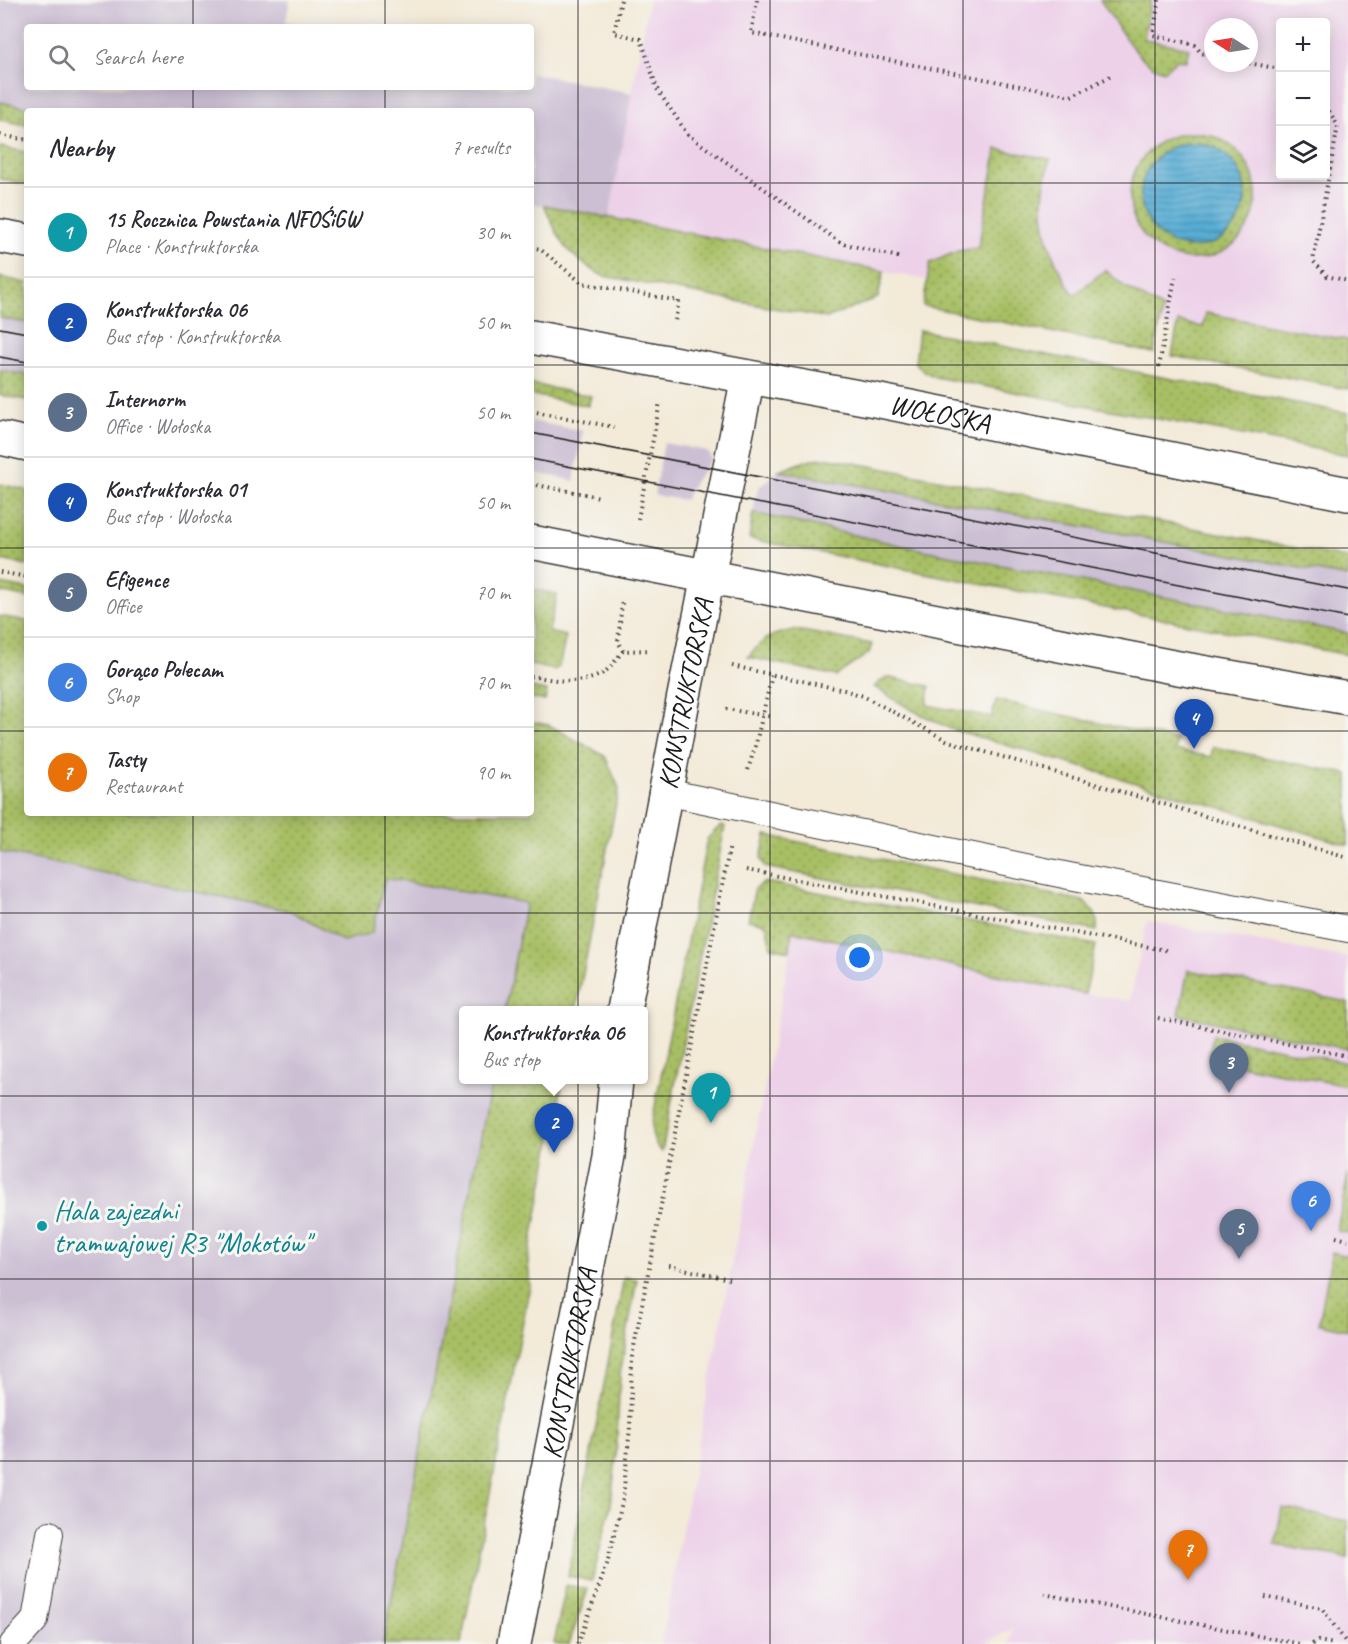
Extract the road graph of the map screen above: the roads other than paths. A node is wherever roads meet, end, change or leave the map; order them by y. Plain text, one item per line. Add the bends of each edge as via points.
1 (0, 236) edge
2 (24, 240) edge
3 (534, 338) edge
4 (748, 377) junction
5 (0, 438) edge
6 (24, 443) edge
7 (1348, 494) edge
8 (534, 543) edge
9 (708, 576) junction
10 (1348, 698) edge
11 (665, 792) junction
12 (1348, 929) edge
13 (625, 1006) edge
14 (616, 1084) edge
15 (50, 1534) dead end
16 (13, 1644) edge
17 (514, 1644) edge

1 - 2 main road
3 - 4 main road, WOŁOSKA
4 - 7 main road, WOŁOSKA
4 - 9 main road, KONSTRUKTORSKA
5 - 6 main road
8 - 9 main road
9 - 10 main road
9 - 11 main road, KONSTRUKTORSKA
11 - 12 lane
11 - 13 main road, KONSTRUKTORSKA
14 - 17 main road, KONSTRUKTORSKA via 607,1167
15 - 16 lane via 35,1620

